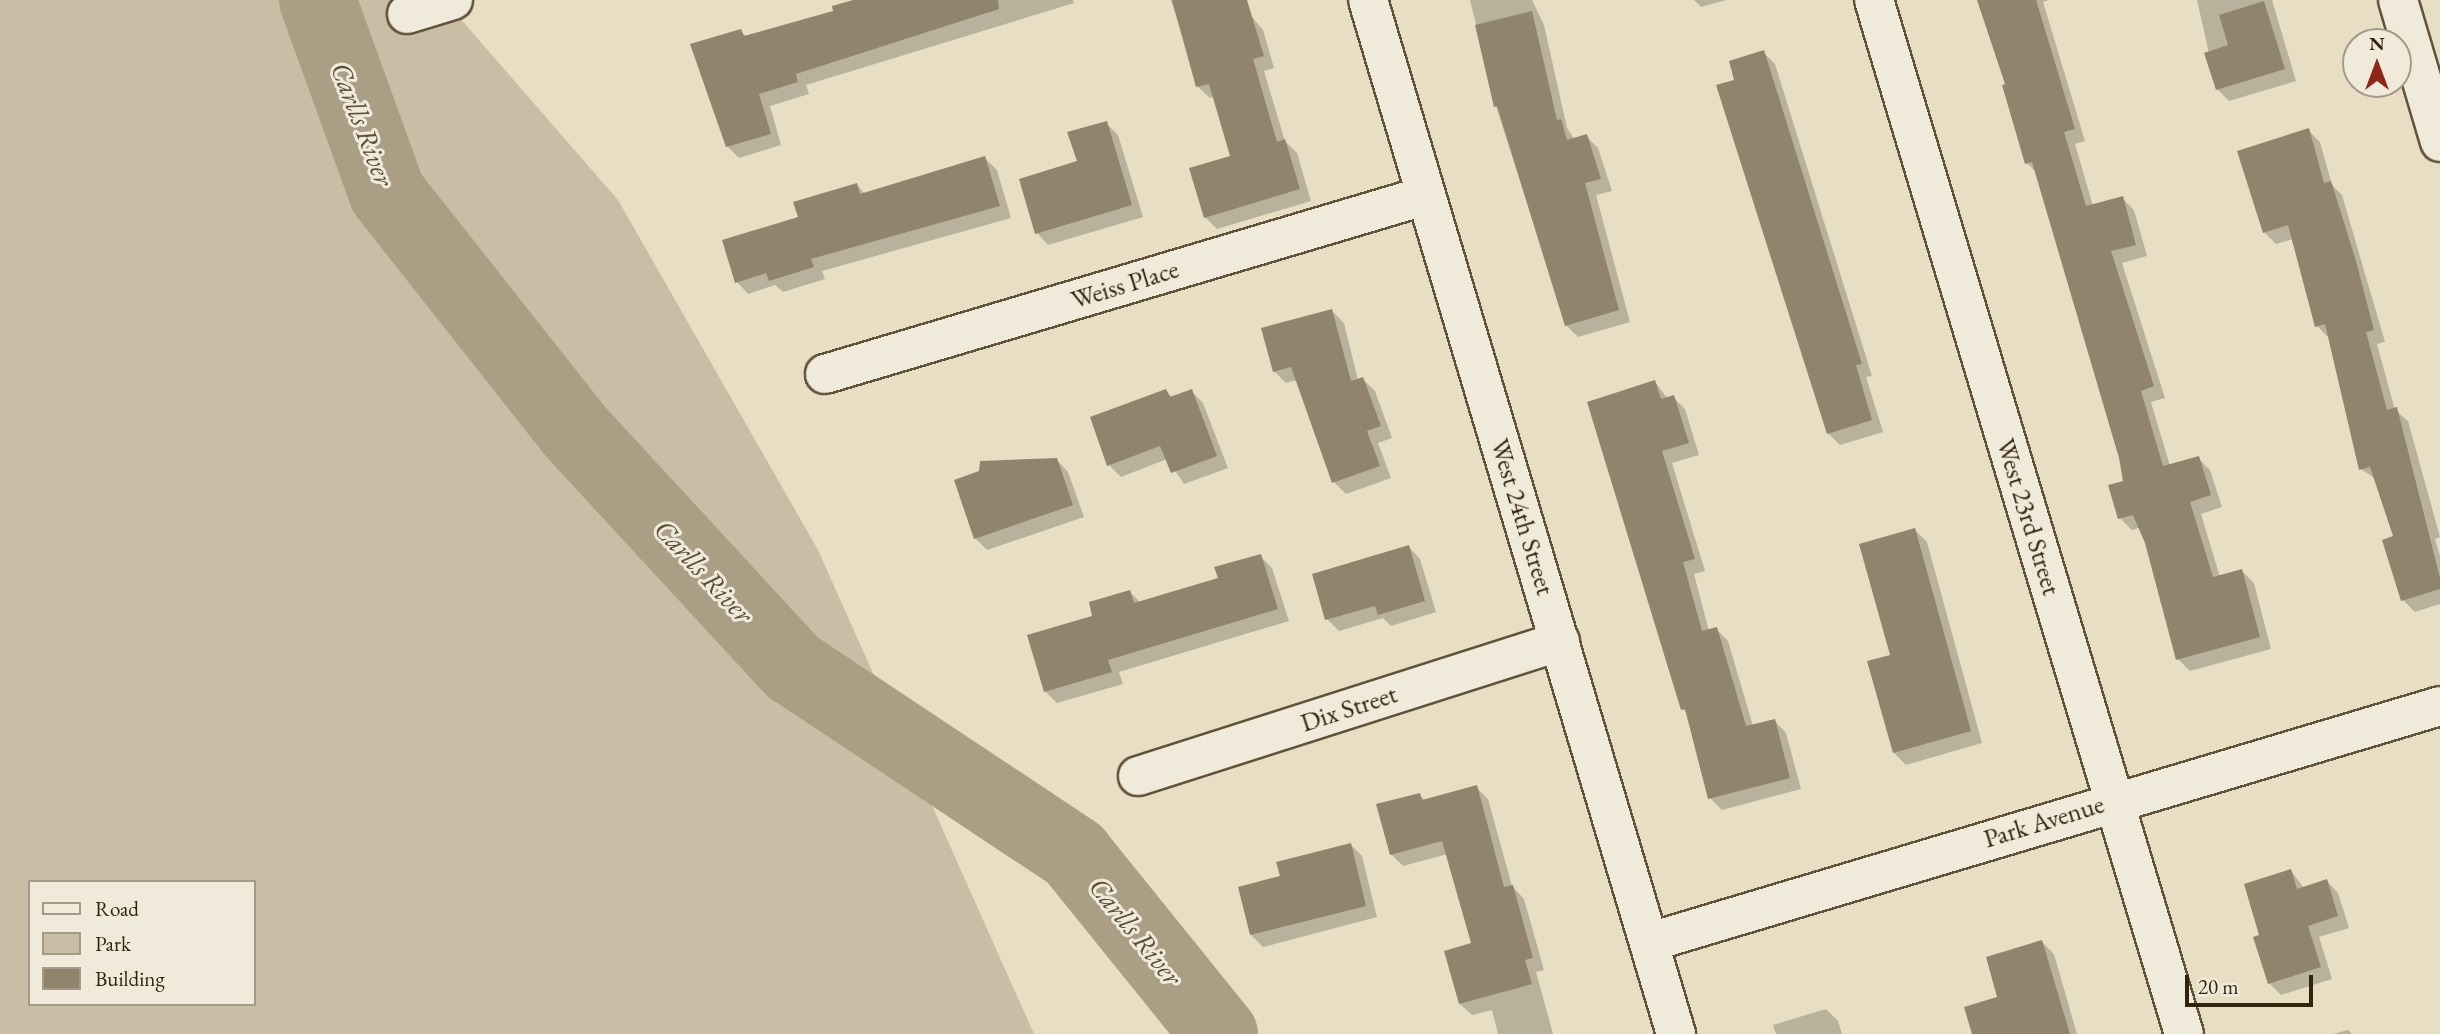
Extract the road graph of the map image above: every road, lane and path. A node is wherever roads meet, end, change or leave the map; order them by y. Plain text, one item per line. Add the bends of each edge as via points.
1 (453, 0) edge
2 (1368, 0) edge
3 (1874, 0) edge
4 (2398, 0) edge
5 (407, 14) dead end
6 (2440, 142) edge
7 (1424, 196) junction
8 (825, 374) dead end
9 (1560, 641) junction
10 (2440, 706) edge
11 (1138, 776) dead end
12 (2112, 801) junction
13 (1650, 942) junction
14 (1676, 1034) edge
15 (2184, 1034) edge

1 - 5 street
2 - 7 street, West 24th Street
3 - 12 street, West 23rd Street
4 - 6 street
7 - 8 street, Weiss Place
7 - 9 street, West 24th Street
9 - 11 street, Dix Street
9 - 13 street, West 24th Street
10 - 12 street, Park Avenue
12 - 13 street, Park Avenue
12 - 15 street, West 23rd Street
13 - 14 street, West 24th Street

